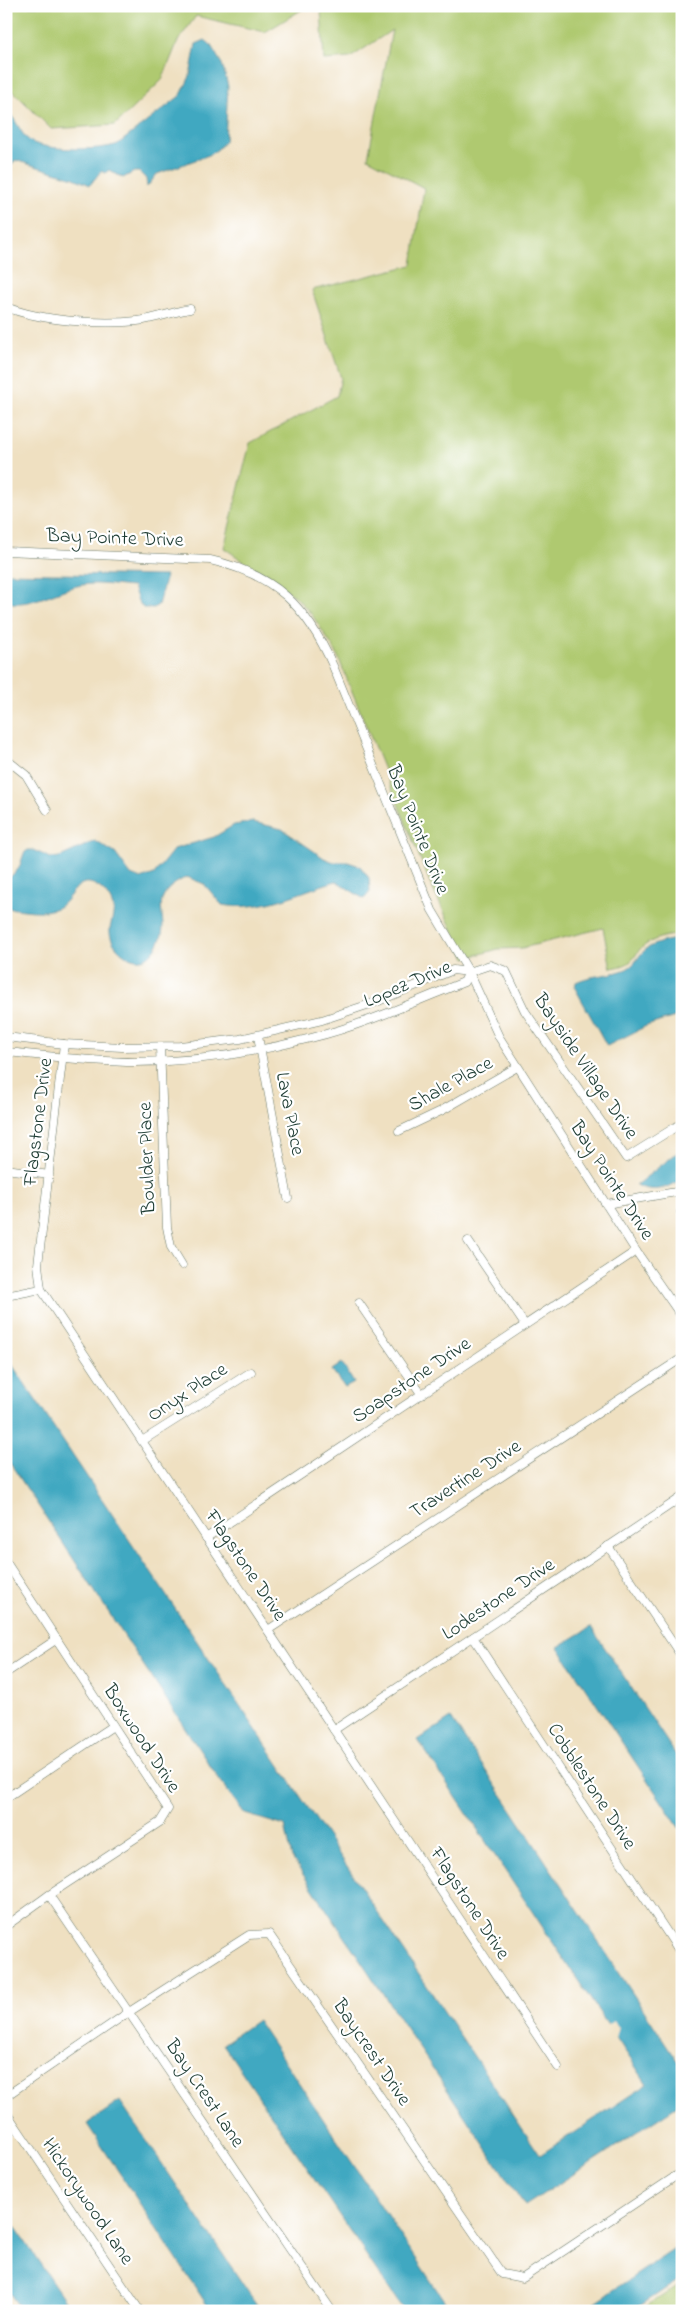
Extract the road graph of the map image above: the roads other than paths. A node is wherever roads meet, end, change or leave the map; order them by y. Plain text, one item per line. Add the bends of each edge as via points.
1 (6, 307) edge
2 (190, 309) dead end
3 (6, 551) edge
4 (6, 759) edge
5 (47, 810) dead end
6 (469, 972) junction
7 (258, 1036) junction
8 (6, 1037) edge
9 (64, 1044) junction
10 (160, 1046) junction
11 (260, 1050) junction
12 (6, 1052) edge
13 (62, 1058) junction
14 (161, 1061) junction
15 (517, 1067) junction
16 (682, 1123) edge
17 (399, 1131) dead end
18 (6, 1169) edge
19 (48, 1175) junction
20 (682, 1191) edge
21 (288, 1198) dead end
22 (606, 1204) junction
23 (468, 1240) dead end
24 (636, 1251) junction
25 (182, 1265) dead end
26 (41, 1289) junction
27 (6, 1296) edge
28 (359, 1303) dead end
29 (682, 1318) edge
30 (525, 1324) junction
31 (682, 1358) edge
32 (251, 1372) dead end
33 (422, 1394) junction
34 (142, 1441) junction
35 (682, 1497) edge
36 (206, 1538) junction
37 (608, 1546) junction
38 (6, 1562) edge
39 (268, 1630) junction
40 (473, 1637) junction
41 (56, 1639) junction
42 (682, 1656) edge
43 (6, 1673) edge
44 (114, 1726) junction
45 (334, 1730) junction
46 (6, 1798) edge
47 (49, 1895) junction
48 (6, 1926) edge
49 (682, 1954) edge
50 (129, 2012) junction
51 (558, 2067) dead end
52 (6, 2096) edge
53 (6, 2112) edge
54 (682, 2172) edge
55 (140, 2311) edge
56 (332, 2311) edge

1 - 2 street via 41,317 121,322
3 - 6 street, Bay Pointe Drive via 210,560 248,572 291,600 308,618 322,642 432,910
4 - 5 street via 26,774
6 - 7 street, Lopez Drive via 453,970 345,1013
6 - 11 street, Lopez Drive via 464,982 368,1020
6 - 15 street, Bay Pointe Drive
6 - 16 street, Bayside Village Drive via 490,965 506,972 525,1011 626,1158
7 - 10 street, Lopez Drive
7 - 11 street, Lava Place
8 - 9 street, Lopez Drive
9 - 10 street, Lopez Drive
9 - 13 street, Flagstone Drive
10 - 14 street, Boulder Place
11 - 14 street, Lopez Drive
11 - 21 street, Lava Place
12 - 13 street, Lopez Drive
13 - 14 street, Lopez Drive
13 - 19 street, Flagstone Drive
14 - 25 street, Boulder Place via 167,1226 171,1247
15 - 17 street, Shale Place
15 - 22 street, Bay Pointe Drive
18 - 19 street
19 - 26 street, Flagstone Drive via 38,1271
20 - 22 street
22 - 24 street, Bay Pointe Drive
23 - 30 street
24 - 29 street, Bay Pointe Drive
24 - 30 street, Soapstone Drive
26 - 27 street
26 - 34 street, Flagstone Drive
28 - 33 street
30 - 33 street, Soapstone Drive
31 - 39 street, Travertine Drive
32 - 34 street, Onyx Place
33 - 36 street, Soapstone Drive
34 - 36 street, Flagstone Drive
35 - 37 street, Lodestone Drive
36 - 39 street, Flagstone Drive
37 - 40 street, Lodestone Drive
37 - 42 street
38 - 41 street, Boxwood Drive
39 - 45 street, Flagstone Drive
40 - 45 street, Lodestone Drive
40 - 49 street, Cobblestone Drive
41 - 43 street
41 - 44 street, Boxwood Drive
44 - 46 street
44 - 47 street, Boxwood Drive via 168,1809 160,1822
45 - 51 street, Flagstone Drive
47 - 48 street
47 - 50 street, Bay Crest Lane
50 - 52 street, Baycrest Drive
50 - 54 street, Baycrest Drive via 249,1935 269,1934 502,2274 523,2278
50 - 56 street, Bay Crest Lane
53 - 55 street, Hickorywood Lane

